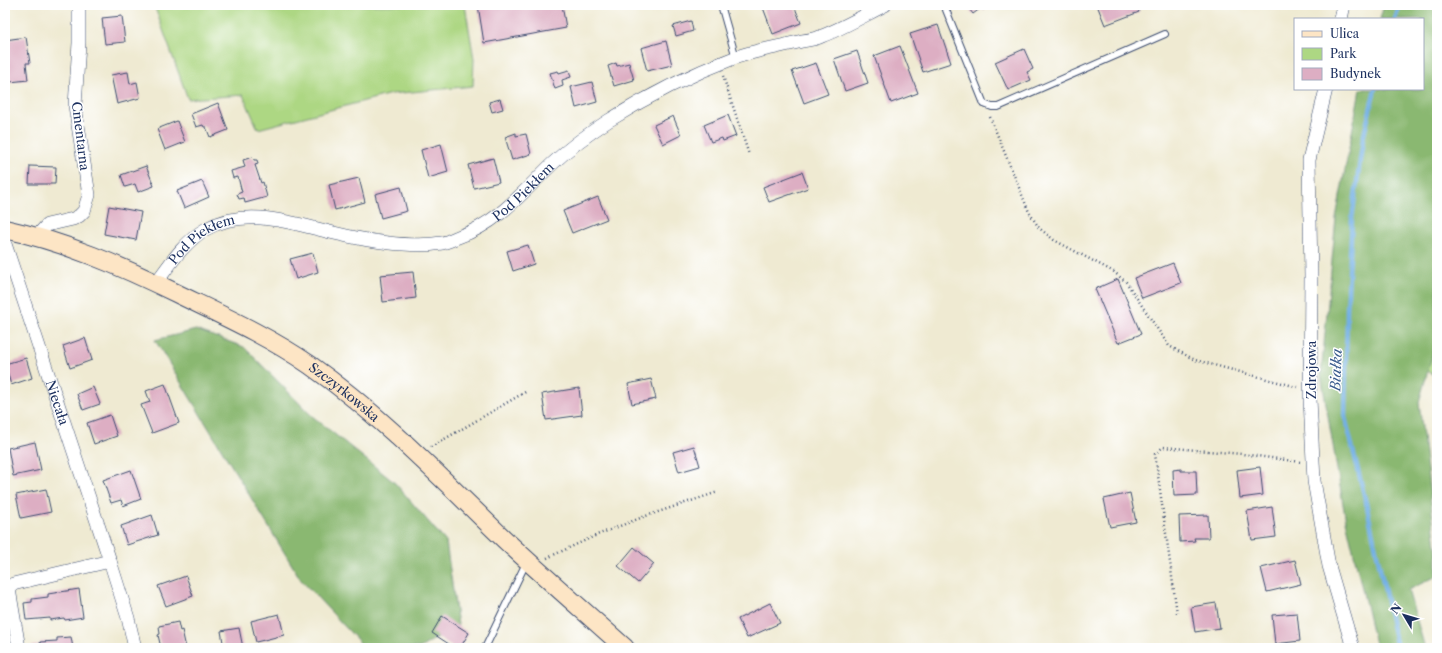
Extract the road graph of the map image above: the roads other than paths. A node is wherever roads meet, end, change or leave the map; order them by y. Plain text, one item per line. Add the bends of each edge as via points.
1 (79, 5) edge
2 (721, 5) edge
3 (885, 5) edge
4 (944, 5) edge
5 (1344, 5) edge
6 (1341, 18) edge
7 (1165, 34) dead end
8 (736, 58) junction
9 (1326, 90) edge
10 (5, 229) edge
11 (37, 236) junction
12 (5, 244) edge
13 (156, 283) junction
14 (110, 561) junction
15 (531, 563) junction
16 (19, 648) edge
17 (134, 648) edge
18 (485, 648) edge
19 (625, 648) edge
20 (1354, 648) edge

1 - 11 street, Cmentarna via 75,106 89,195 79,216 47,225
2 - 8 lane
3 - 8 street, Pod Piekłem via 822,37
4 - 7 lane via 984,104 992,107
5 - 6 street
8 - 13 street, Pod Piekłem via 681,80 608,121 577,143 500,215 464,235 443,242 388,243 265,218 221,221 192,240
9 - 20 street, Zdrojowa via 1309,160 1310,391 1313,463 1329,566
10 - 11 main road, Szczyrkowska
11 - 13 main road, Szczyrkowska via 92,255
12 - 14 street, Niecała
13 - 15 main road, Szczyrkowska via 247,328 308,364 357,401
14 - 16 street via 13,584 9,589
14 - 17 street, Niecała via 128,618
15 - 18 lane
15 - 19 main road, Szczyrkowska

